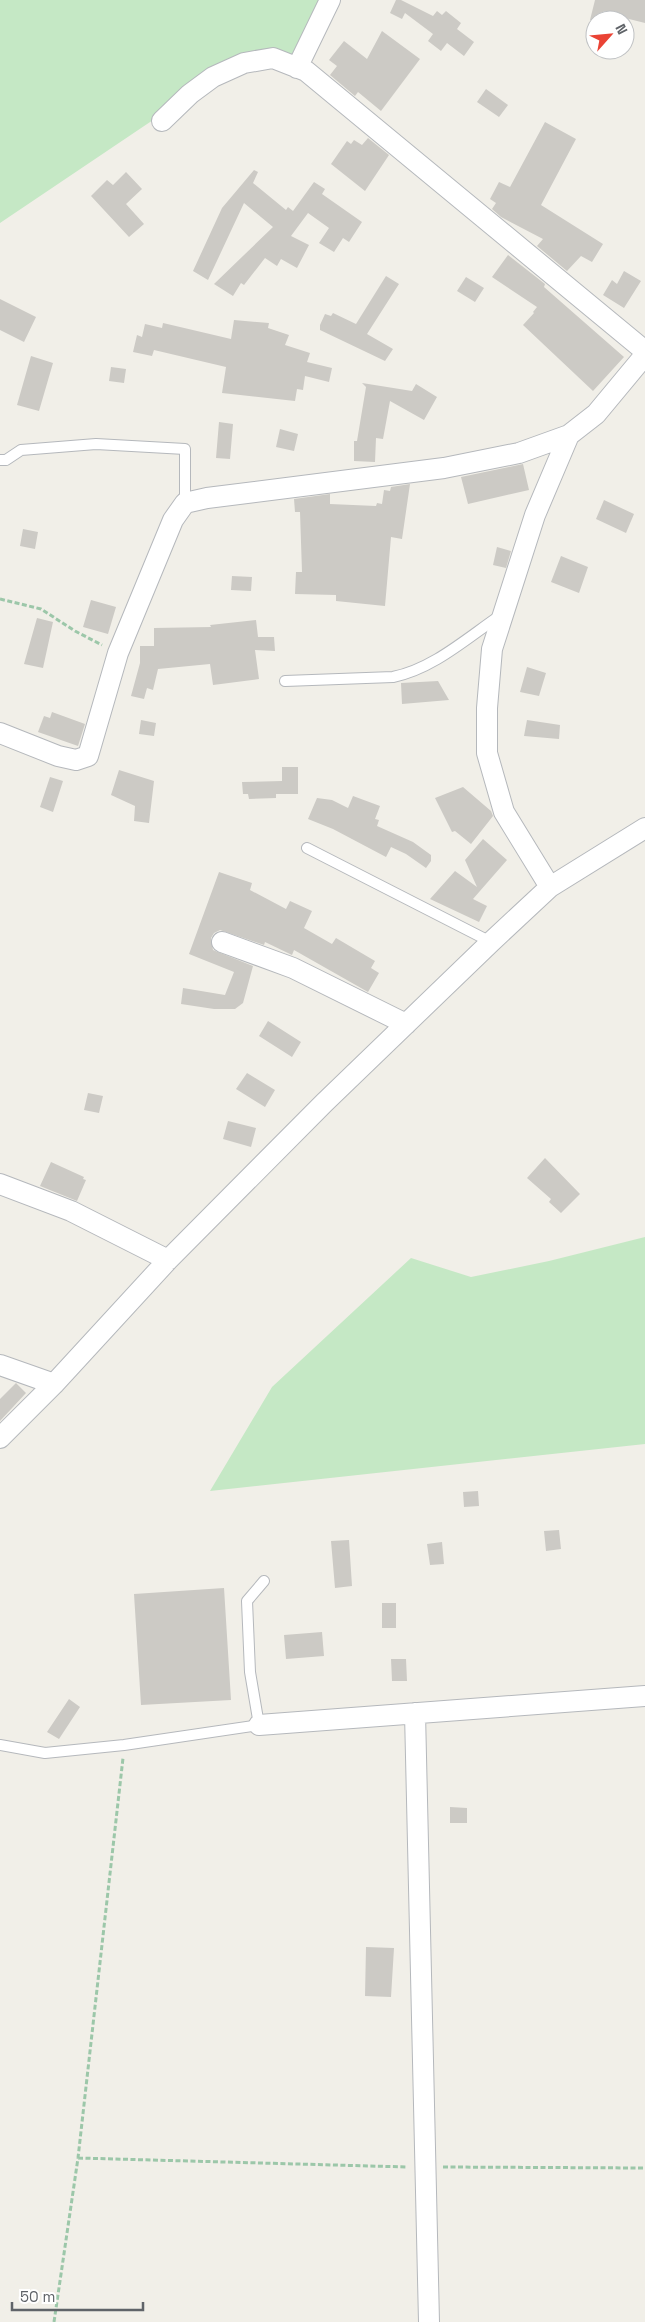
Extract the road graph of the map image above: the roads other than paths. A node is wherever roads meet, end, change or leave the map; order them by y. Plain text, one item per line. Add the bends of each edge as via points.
1 (330, 0) edge
2 (297, 68) junction
3 (162, 121) dead end
4 (645, 351) edge
5 (645, 355) edge
6 (569, 436) junction
7 (0, 460) edge
8 (185, 503) junction
9 (502, 614) junction
10 (285, 681) dead end
11 (0, 733) edge
12 (645, 828) edge
13 (307, 848) dead end
14 (550, 887) junction
15 (222, 942) dead end
16 (491, 942) junction
17 (406, 1024) junction
18 (0, 1184) edge
19 (168, 1260) junction
20 (0, 1366) edge
21 (54, 1384) junction
22 (0, 1438) edge
23 (264, 1581) dead end
24 (645, 1696) edge
25 (415, 1713) junction
26 (260, 1725) junction
27 (0, 1745) edge
28 (429, 2322) edge

1 - 2 street
2 - 3 street via 273,58 244,64 213,76
2 - 4 street via 306,71
5 - 6 street via 596,414
6 - 8 street via 519,453 444,468
6 - 9 street via 535,515
7 - 8 lane via 6,460 21,450 96,444 185,449
8 - 11 street via 173,520 118,653 88,756 76,760 58,756
9 - 10 lane via 408,674
9 - 14 street via 492,650 487,753 504,812
12 - 14 street
13 - 16 lane
14 - 16 street
15 - 17 street via 293,968
16 - 17 street
17 - 19 street
18 - 19 street via 71,1211
19 - 21 street
20 - 21 street
21 - 22 street
23 - 26 lane via 247,1601 250,1672
24 - 25 street
25 - 26 street
25 - 28 street
26 - 27 lane via 45,1753

